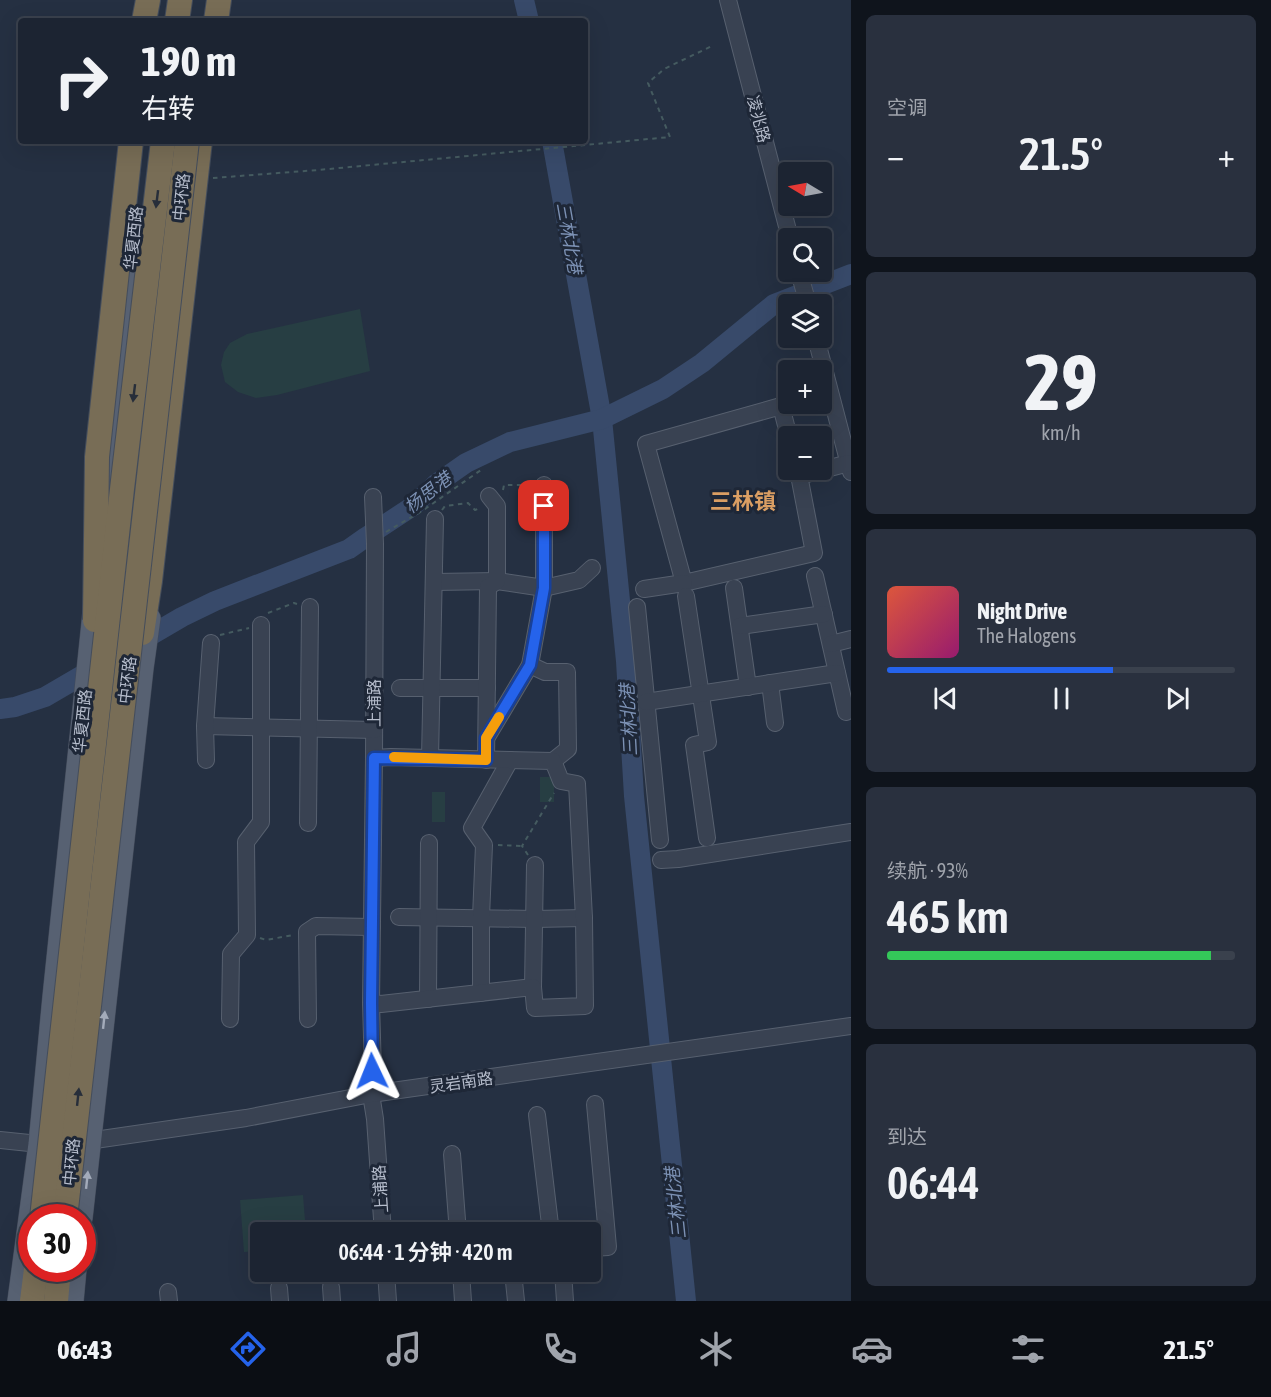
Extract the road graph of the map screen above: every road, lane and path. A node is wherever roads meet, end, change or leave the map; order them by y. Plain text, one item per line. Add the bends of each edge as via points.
1 (140, 0) edge
2 (148, 0) edge
3 (157, 0) edge
4 (180, 0) edge
5 (203, 0) edge
6 (220, 0) edge
7 (728, 0) edge
8 (138, 18) edge
9 (145, 18) edge
10 (155, 18) edge
11 (177, 18) edge
12 (201, 18) edge
13 (217, 18) edge
14 (714, 45) dead end
15 (129, 144) edge
16 (129, 144) edge
17 (143, 144) edge
18 (163, 144) edge
19 (187, 144) edge
20 (200, 144) edge
21 (210, 144) edge
22 (213, 177) dead end
23 (787, 228) edge
24 (819, 348) edge
25 (786, 426) edge
26 (850, 468) edge
27 (481, 470) dead end
28 (832, 470) edge
29 (800, 480) edge
30 (544, 485) dead end
31 (489, 496) dead end
32 (373, 497) dead end
33 (435, 519) dead end
34 (378, 539) junction
35 (592, 568) dead end
36 (815, 576) dead end
37 (497, 581) junction
38 (434, 582) junction
39 (544, 588) junction
40 (734, 588) dead end
41 (96, 589) junction
42 (644, 589) dead end
43 (685, 590) junction
44 (310, 607) dead end
45 (637, 607) dead end
46 (824, 614) junction
47 (261, 625) dead end
48 (740, 626) junction
49 (851, 639) edge
50 (212, 643) dead end
51 (831, 645) junction
52 (530, 665) junction
53 (837, 673) junction
54 (770, 683) junction
55 (748, 687) junction
56 (400, 688) dead end
57 (432, 688) junction
58 (487, 688) junction
59 (701, 694) junction
60 (646, 702) junction
61 (91, 711) junction
62 (846, 712) dead end
63 (775, 723) dead end
64 (205, 726) junction
65 (262, 727) junction
66 (308, 728) junction
67 (374, 730) junction
68 (486, 738) junction
69 (374, 758) junction
70 (430, 758) junction
71 (206, 760) dead end
72 (486, 760) junction
73 (510, 760) junction
74 (553, 761) junction
75 (561, 781) junction
76 (308, 823) dead end
77 (851, 832) edge
78 (707, 838) dead end
79 (660, 840) dead end
80 (429, 843) dead end
81 (484, 845) junction
82 (108, 846) junction
83 (522, 846) junction
84 (661, 860) dead end
85 (535, 865) joint
86 (428, 916) junction
87 (399, 917) dead end
88 (481, 917) junction
89 (584, 918) junction
90 (535, 919) junction
91 (372, 927) junction
92 (307, 932) junction
93 (247, 935) junction
94 (533, 987) junction
95 (481, 993) junction
96 (428, 999) junction
97 (371, 1003) junction
98 (308, 1018) dead end
99 (230, 1019) dead end
100 (851, 1026) edge
101 (371, 1094) junction
102 (595, 1104) dead end
103 (537, 1115) dead end
104 (0, 1140) edge
105 (91, 1141) junction
106 (39, 1144) junction
107 (452, 1154) dead end
108 (43, 1204) edge
109 (67, 1204) edge
110 (84, 1204) edge
111 (382, 1222) edge
112 (457, 1222) edge
113 (550, 1222) edge
114 (601, 1247) edge
115 (34, 1282) edge
116 (58, 1282) edge
117 (75, 1282) edge
118 (387, 1282) edge
119 (462, 1282) edge
120 (514, 1282) edge
121 (564, 1282) edge
122 (18, 1301) edge
123 (32, 1301) edge
124 (56, 1301) edge
125 (73, 1301) edge
126 (388, 1301) edge
127 (463, 1301) edge
128 (516, 1301) edge
129 (565, 1301) edge

1 - 8 main road
2 - 9 highway
3 - 10 main road
4 - 11 highway
5 - 12 highway
6 - 13 highway
7 - 23 street, 凌兆路
14 - 22 path via 664,69 648,83 670,137
15 - 41 main road via 89,554
16 - 61 highway, bridge via 97,457
17 - 41 main road, 华夏西路
18 -> 61 highway, 中环路, bridge
19 - 82 highway, 中环路, bridge
20 - 82 highway, bridge via 150,581
105 -> 21 main road via 143,668
24 - 26 street
25 - 43 street via 781,406 646,444
26 - 28 street
27 - 34 path
29 - 43 street via 814,553
30 - 39 street
31 - 37 street via 496,506
32 - 34 street, 上浦路
33 - 38 street
34 - 67 street, 上浦路
35 - 39 street via 579,580
36 - 46 street
37 - 38 street
37 - 39 street
37 - 58 street via 488,587
38 - 57 street
39 - 52 street
40 - 48 street
41 - 61 main road, 华夏西路 via 90,643
42 - 43 street
43 - 59 street
44 - 66 street
45 - 60 street
46 - 48 street
46 - 51 street
47 - 65 street
48 - 55 street
49 - 51 street
50 - 64 street
51 - 53 street
52 - 68 street
52 - 74 street via 545,672 567,672 568,749
53 - 54 street
53 - 62 street
54 - 55 street
54 - 63 street
55 - 59 street
56 - 57 street
57 - 58 street
57 - 70 street
58 - 68 street
59 - 60 street
59 - 78 street via 708,742 694,745
60 - 79 street
61 - 106 main road, 华夏西路
61 - 108 highway, 中环路, bridge
64 - 65 street
64 - 71 street
65 - 66 street
65 - 93 street via 261,822 246,842
66 - 67 street
66 - 76 street
67 - 69 street, 上浦路
68 - 72 street
69 - 70 street
69 - 91 street, 上浦路
70 - 72 street
72 - 73 street
73 - 74 street
73 - 81 street via 472,828
74 - 75 street
75 - 83 path
75 - 89 street via 577,784
77 - 84 street
80 - 86 street
81 - 83 path
81 - 88 street
109 -> 82 highway, 中环路, bridge
83 - 85 path
85 - 90 street
86 - 87 street
86 - 88 street
86 - 96 street
88 - 90 street
88 - 95 street
89 - 90 street
89 - 94 street via 585,1006 535,1008
90 - 94 street
91 - 92 street via 316,926
91 - 97 street, 上浦路
92 - 93 path via 266,940
92 - 98 street
93 - 99 street via 231,954
94 - 95 street
95 - 96 street
96 - 97 street
97 - 101 street, 上浦路
100 - 101 street, 灵岩南路
101 - 105 street, 灵岩南路
101 - 111 street, 上浦路
102 - 114 street via 608,1247
103 - 113 street
104 - 106 street, 灵岩南路
105 - 106 street, 灵岩南路
110 -> 105 main road
106 - 122 main road, 华夏西路
107 - 112 street
115 - 123 highway
116 - 124 highway
117 - 125 main road
118 - 126 street
119 - 127 street
120 - 128 street
121 - 129 street

